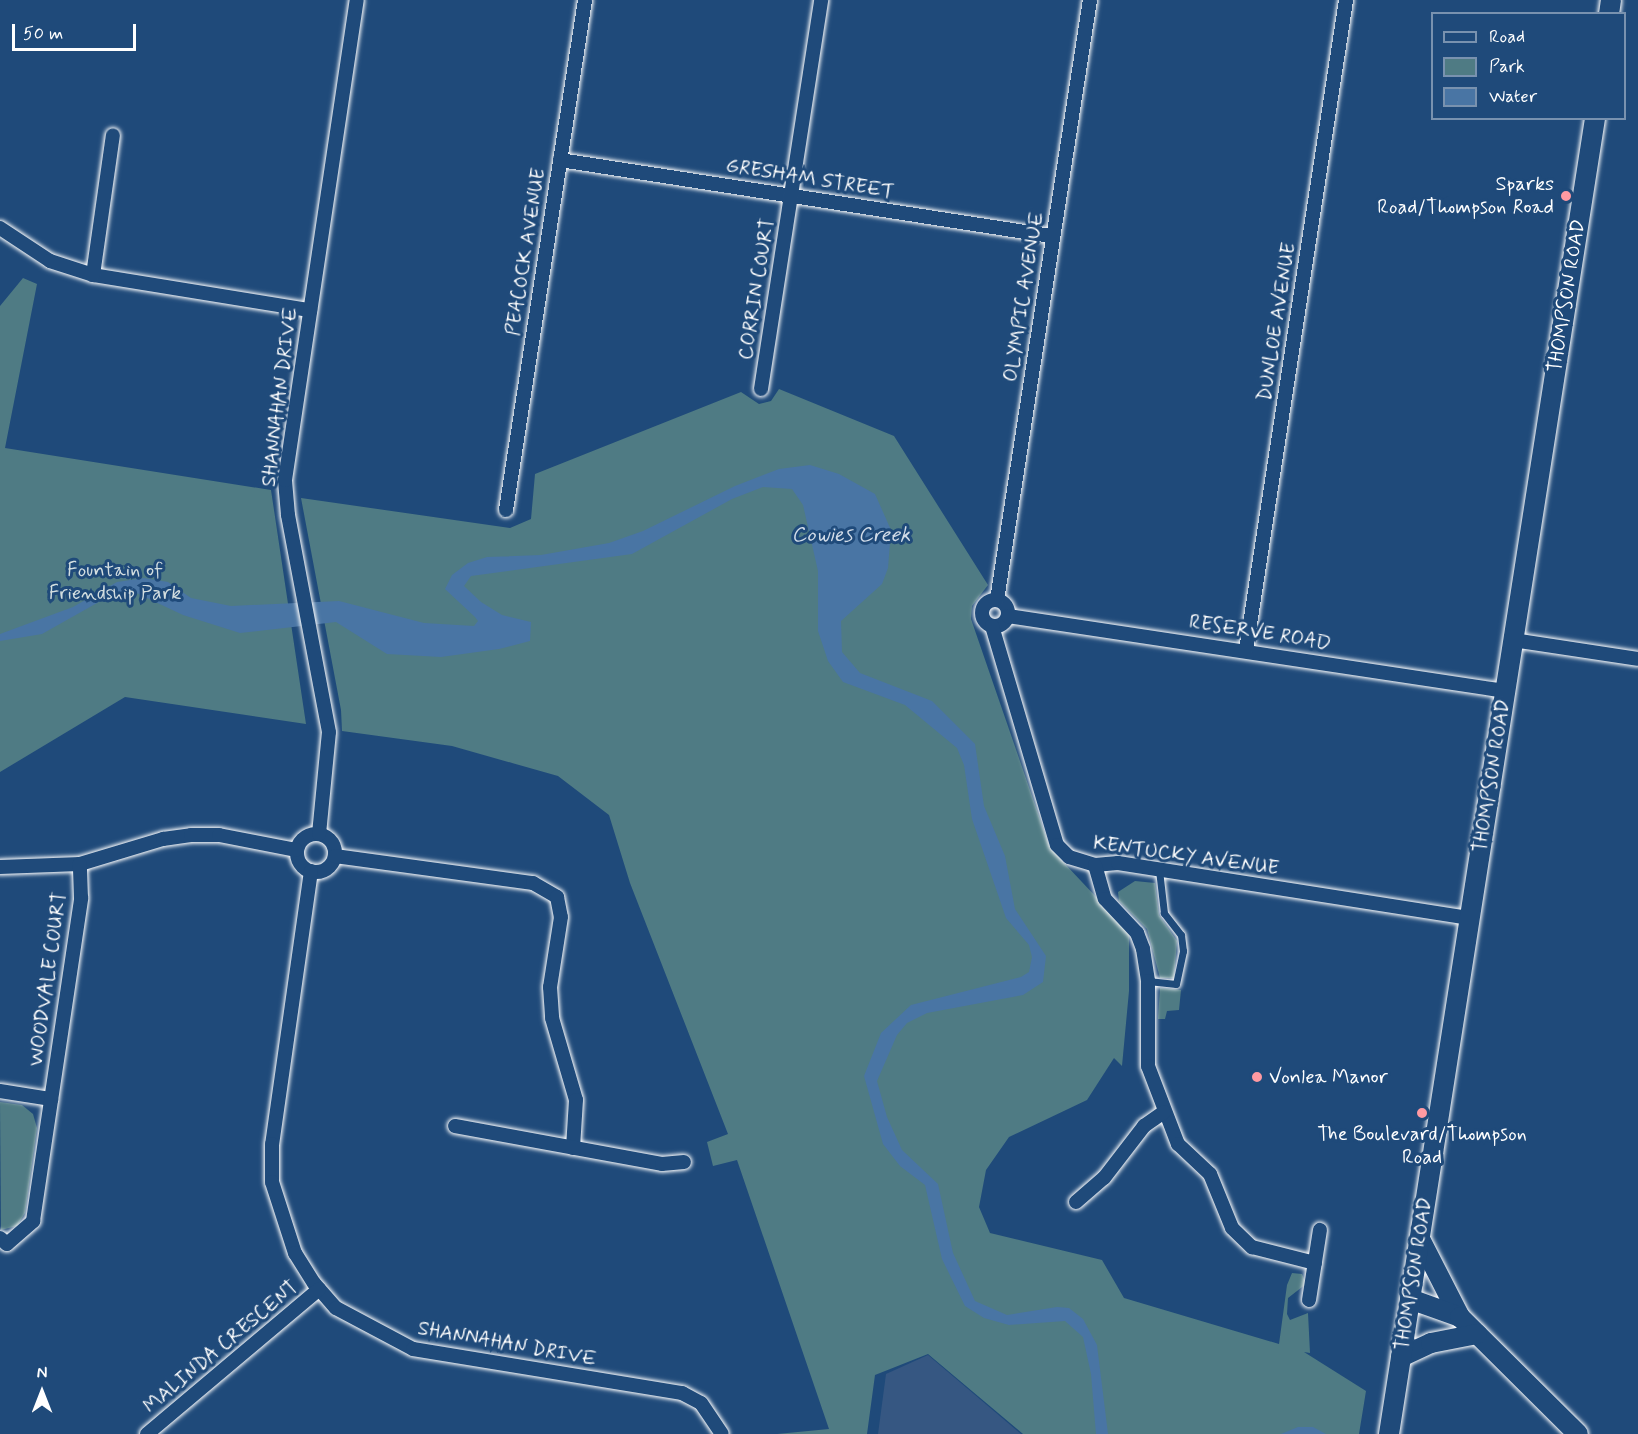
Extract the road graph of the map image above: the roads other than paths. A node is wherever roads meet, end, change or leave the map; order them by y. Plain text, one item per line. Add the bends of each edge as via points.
1 (357, 0) edge
2 (585, 0) edge
3 (821, 0) edge
4 (1090, 0) edge
5 (1346, 0) edge
6 (1595, 120) edge
7 (113, 135) dead end
8 (560, 160) junction
9 (791, 195) junction
10 (0, 228) edge
11 (1053, 237) junction
12 (93, 275) junction
13 (310, 310) junction
14 (761, 389) dead end
15 (506, 510) dead end
16 (997, 600) junction
17 (1008, 616) junction
18 (992, 626) junction
19 (1513, 640) junction
20 (1246, 650) junction
21 (1638, 659) edge
22 (1505, 691) junction
23 (320, 834) junction
24 (296, 850) junction
25 (334, 856) junction
26 (80, 864) junction
27 (1095, 866) junction
28 (0, 867) edge
29 (1159, 870) junction
30 (311, 871) junction
31 (1470, 918) junction
32 (1148, 981) junction
33 (0, 1091) edge
34 (51, 1099) junction
35 (1164, 1112) junction
36 (455, 1126) dead end
37 (573, 1148) junction
38 (684, 1162) dead end
39 (1076, 1202) dead end
40 (1320, 1230) dead end
41 (0, 1238) edge
42 (1420, 1239) junction
43 (1315, 1263) junction
44 (320, 1289) junction
45 (1309, 1299) dead end
46 (1410, 1299) junction
47 (1460, 1317) junction
48 (1477, 1334) junction
49 (1401, 1357) junction
50 (147, 1434) edge
51 (722, 1434) edge
52 (1389, 1434) edge
53 (1578, 1434) edge

1 - 13 street, SHANNAHAN DRIVE
2 - 8 street, PEACOCK AVENUE
3 - 9 street, CORRIN COURT
4 - 11 street, OLYMPIC AVENUE
5 - 20 street, DUNLOE AVENUE
6 - 19 main road, THOMPSON ROAD
7 - 12 street
8 - 9 street, GRESHAM STREET
8 - 15 street, PEACOCK AVENUE
9 - 11 street, GRESHAM STREET
9 - 14 street, CORRIN COURT
10 - 12 street via 50,261
11 - 16 street, OLYMPIC AVENUE
12 - 13 street
13 - 23 street, SHANNAHAN DRIVE via 285,480 329,732
16 - 17 street via 1007,608
16 - 18 street via 984,604 981,613 984,622
17 - 18 street via 1004,623
17 - 20 street, RESERVE ROAD
18 - 27 street, KENTUCKY AVENUE via 1057,845 1069,857
19 - 21 street
19 - 22 main road, THOMPSON ROAD
20 - 22 street, RESERVE ROAD
22 - 31 main road, THOMPSON ROAD
23 - 24 street via 308,835
23 - 25 street via 335,847
24 - 26 street via 219,835 191,835
24 - 30 street via 296,859
25 - 30 street via 323,872
25 - 37 street via 533,883 557,897 561,917 550,987 552,1018 571,1071 576,1100
26 - 28 street
26 - 34 street, WOODVALE COURT via 81,898
27 - 29 street, KENTUCKY AVENUE via 1118,863
27 - 32 street via 1105,899 1137,933
29 - 31 street, KENTUCKY AVENUE
29 - 32 lane via 1164,913 1181,935 1183,951 1176,984
30 - 44 street, SHANNAHAN DRIVE via 272,1144 272,1182 295,1253
31 - 42 main road, THOMPSON ROAD
32 - 35 street via 1146,1055
33 - 34 street, WOODVALE COURT
34 - 41 street, WOODVALE COURT via 33,1221 8,1244
35 - 39 street via 1144,1126 1104,1178
35 - 43 street via 1178,1144 1210,1174 1232,1228 1252,1247
36 - 37 street
37 - 38 street via 662,1164
40 - 43 street
42 - 46 main road, THOMPSON ROAD
42 - 47 main road
43 - 45 street
44 - 50 street, MALINDA CRESCENT
44 - 51 street, SHANNAHAN DRIVE via 336,1308 413,1349 682,1393 701,1403
46 - 47 main road
46 - 49 main road, THOMPSON ROAD
47 - 48 main road
48 - 49 main road via 1431,1343
48 - 53 main road
49 - 52 main road, THOMPSON ROAD

